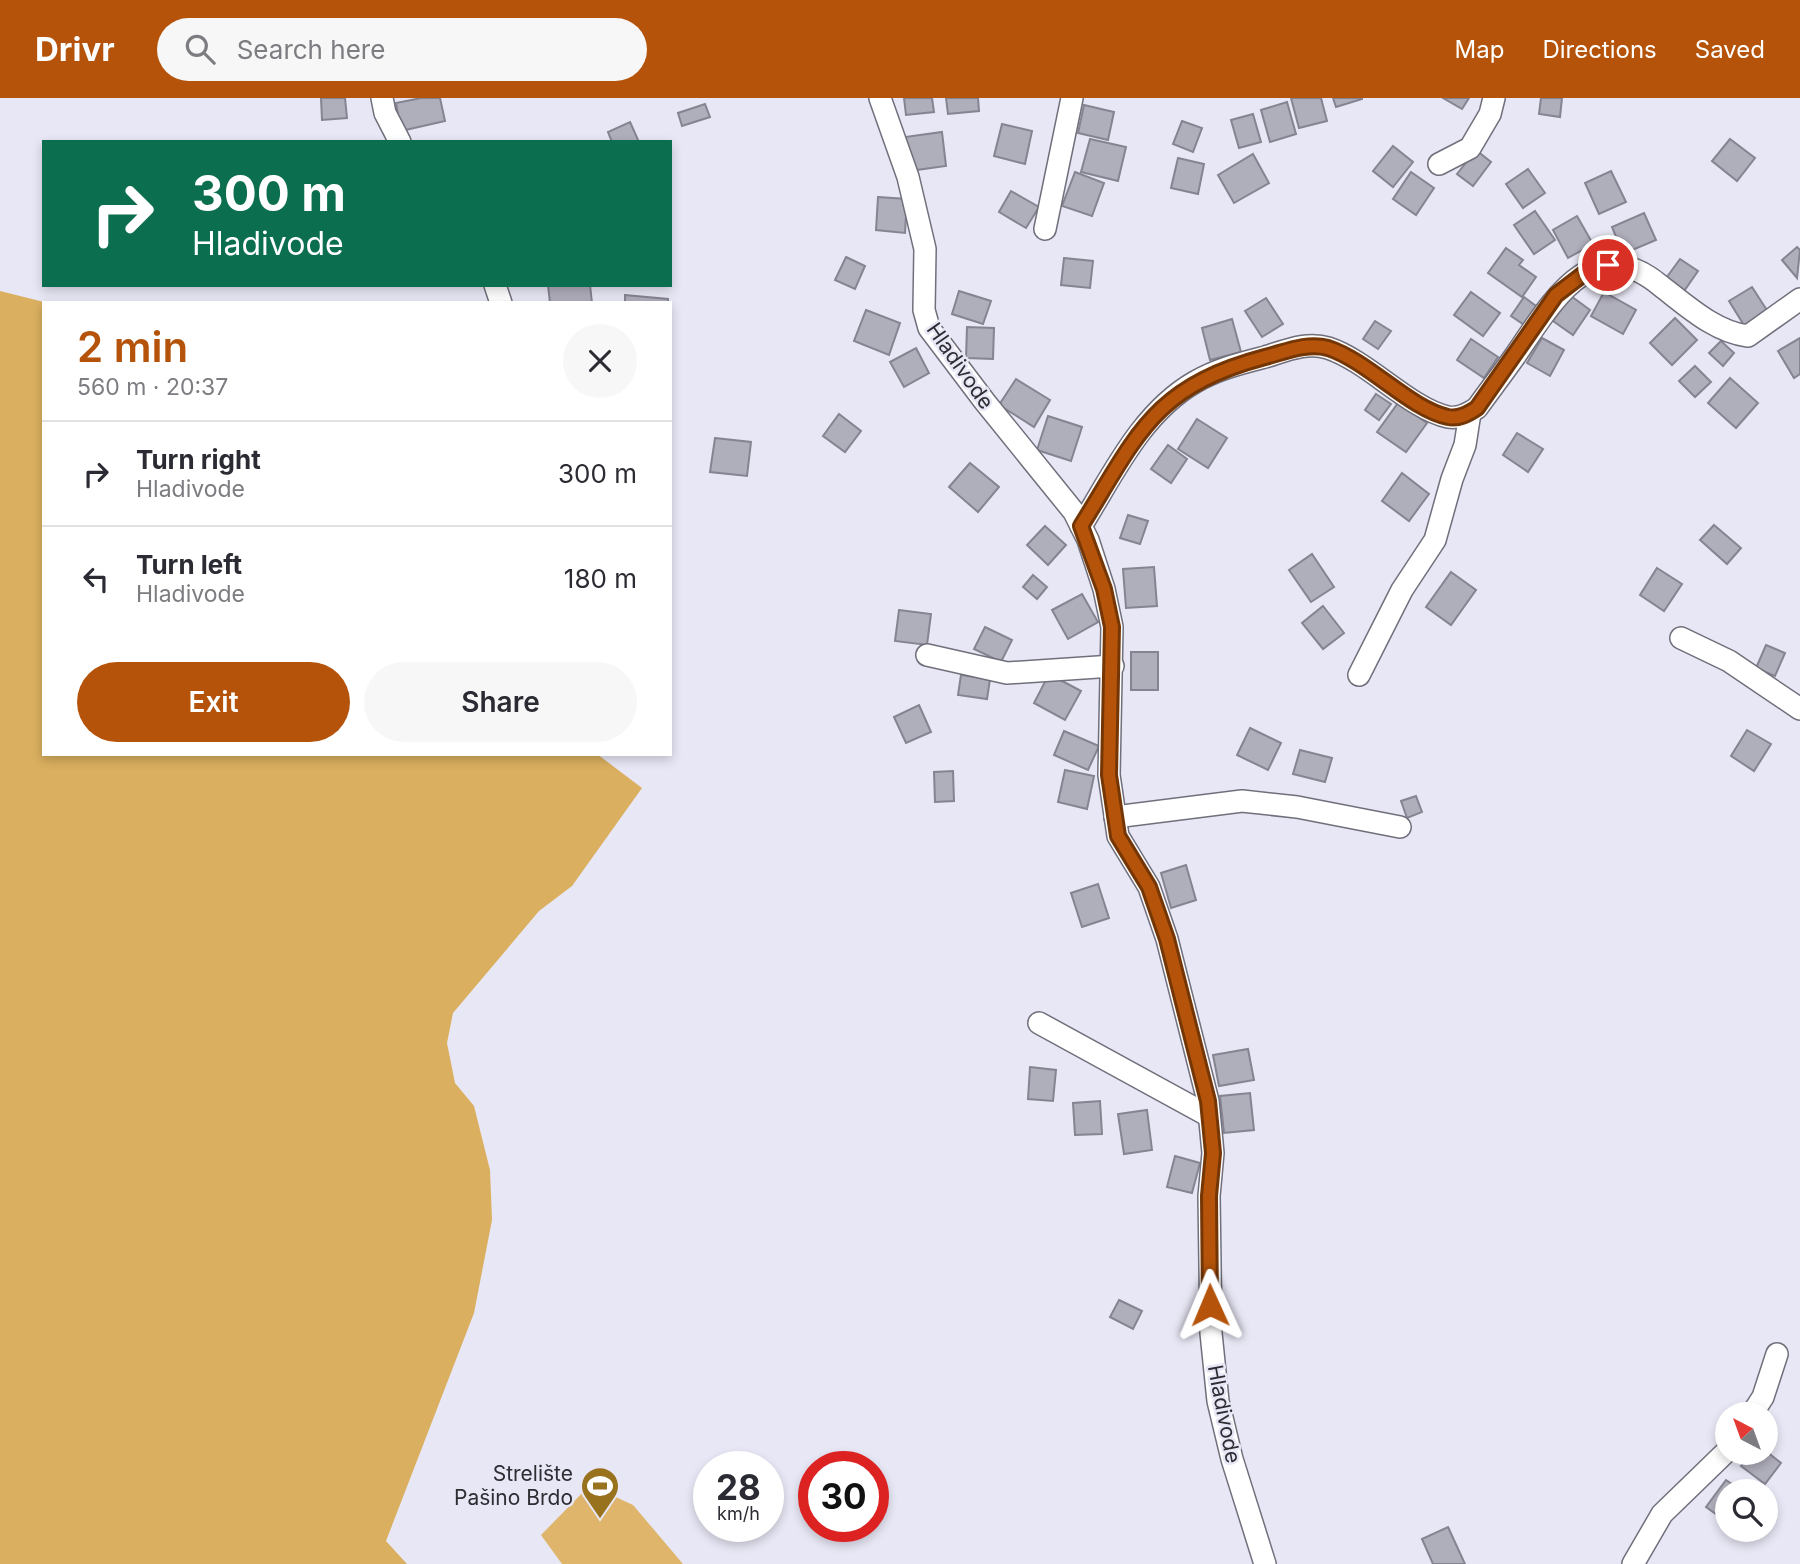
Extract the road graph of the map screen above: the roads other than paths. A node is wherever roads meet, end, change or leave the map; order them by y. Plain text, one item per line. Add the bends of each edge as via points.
1 (382, 98) edge
2 (880, 98) edge
3 (1072, 98) edge
4 (1494, 98) edge
5 (399, 140) edge
6 (1439, 164) dead end
7 (1045, 229) dead end
8 (1800, 299) edge
9 (1470, 413) junction
10 (1081, 526) junction
11 (1681, 638) dead end
12 (927, 655) dead end
13 (1113, 666) junction
14 (1359, 675) dead end
15 (1800, 709) edge
16 (1115, 817) junction
17 (1400, 827) dead end
18 (1039, 1023) dead end
19 (1209, 1116) junction
20 (1777, 1354) dead end
21 (1760, 1402) edge
22 (1715, 1463) edge
23 (1635, 1563) edge
24 (1265, 1564) edge

1 - 5 street
2 - 10 street, Hladivode via 908,177 925,249 924,310 929,328
3 - 7 street
4 - 6 street via 1470,148
8 - 9 street via 1748,335 1728,334 1629,265 1586,272 1556,295
9 - 10 street via 1447,417 1325,347 1307,346 1238,364 1197,380 1148,421
9 - 14 street via 1465,445 1435,540 1402,590
10 - 13 street, Hladivode via 1104,589 1112,627
11 - 15 street via 1729,662
12 - 13 street via 1007,673
13 - 16 street, Hladivode via 1109,775
16 - 17 street via 1242,801
16 - 19 street, Hladivode via 1118,836 1149,887 1167,939
18 - 19 street
19 - 24 street, Hladivode via 1213,1153 1209,1196 1211,1333 1218,1401
20 - 21 street
22 - 23 street via 1662,1514

